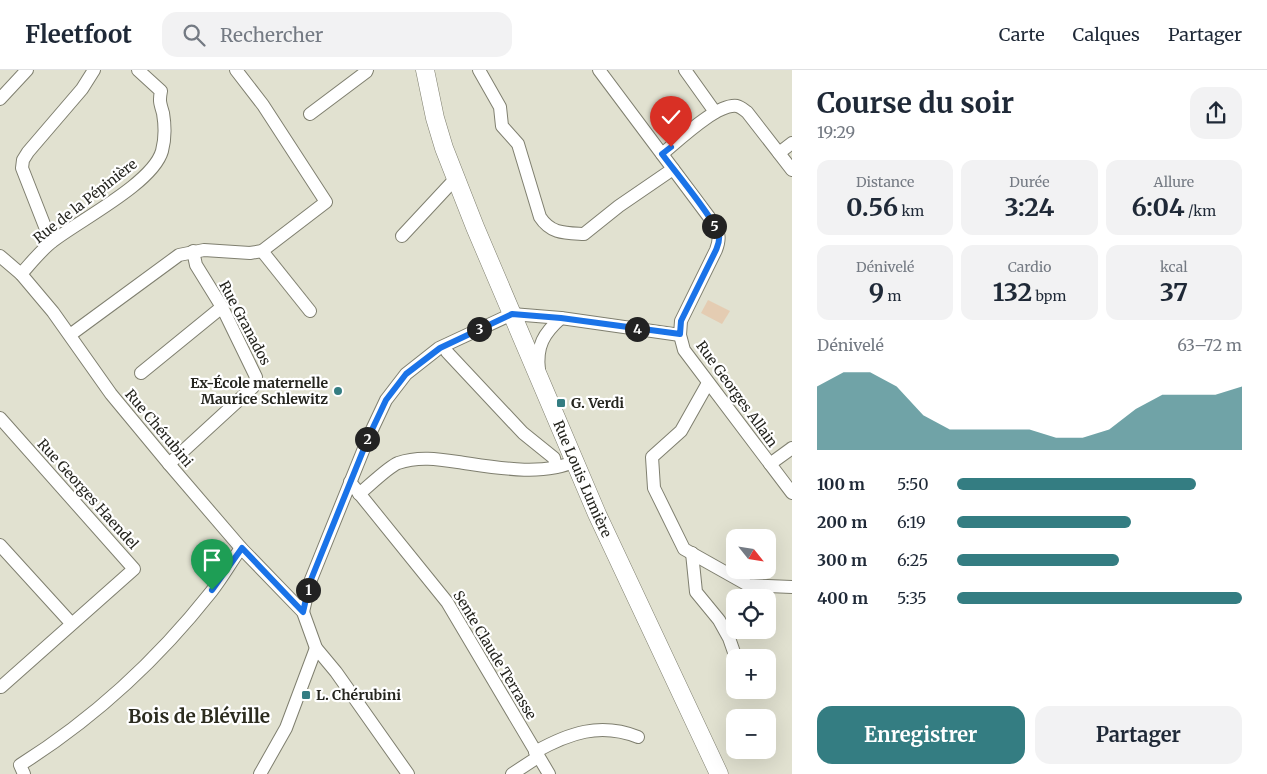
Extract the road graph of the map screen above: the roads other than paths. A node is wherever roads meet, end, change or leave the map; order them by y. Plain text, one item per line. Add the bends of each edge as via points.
1 (27, 70) edge
2 (94, 70) edge
3 (138, 70) edge
4 (236, 70) edge
5 (367, 70) edge
6 (425, 70) edge
7 (479, 70) edge
8 (599, 70) edge
9 (684, 70) edge
10 (0, 100) edge
11 (715, 112) junction
12 (310, 114) dead end
13 (792, 143) edge
14 (779, 153) junction
15 (662, 154) junction
16 (673, 169) junction
17 (792, 170) edge
18 (456, 178) junction
19 (402, 236) dead end
20 (51, 242) junction
21 (193, 251) junction
22 (262, 251) junction
23 (0, 256) edge
24 (21, 274) junction
25 (222, 307) junction
26 (310, 310) dead end
27 (512, 314) junction
28 (561, 318) junction
29 (680, 334) junction
30 (70, 335) junction
31 (447, 352) dead end
32 (141, 373) dead end
33 (540, 383) junction
34 (708, 383) junction
35 (0, 418) edge
36 (792, 448) edge
37 (576, 461) junction
38 (169, 464) junction
39 (770, 464) junction
40 (556, 467) junction
41 (350, 482) junction
42 (792, 492) edge
43 (359, 494) junction
44 (0, 545) edge
45 (242, 548) junction
46 (692, 553) junction
47 (792, 587) edge
48 (303, 612) junction
49 (71, 623) junction
50 (316, 648) junction
51 (733, 649) edge
52 (0, 686) edge
53 (638, 737) dead end
54 (537, 754) junction
55 (22, 769) edge
56 (260, 774) edge
57 (408, 774) edge
58 (512, 774) edge
59 (549, 774) edge
60 (719, 774) edge

1 - 10 street
2 - 20 street via 82,90 23,160 22,168
3 - 20 street, Rue de la Pépinière via 161,91 159,102 164,120 164,141 161,154 148,171 120,195
4 - 22 street via 326,202
5 - 12 street
6 - 18 main road, Rue Louis Lumière via 435,118
7 - 16 street via 500,107 502,126 518,144 540,217 545,226 556,232 584,234
8 - 15 street
9 - 11 street
11 - 14 street via 738,106 748,112
11 - 15 street
13 - 14 street
14 - 17 street
15 - 16 street
16 - 29 street via 719,233 716,250 681,321
18 - 19 street
18 - 27 main road, Rue Louis Lumière
20 - 24 street, Rue de la Pépinière
21 - 22 street
21 - 25 street, Rue Granados via 196,265
21 - 30 street via 179,255
22 - 26 street
23 - 24 street, Rue Chérubini
24 - 30 street, Rue Chérubini
25 - 32 street
25 - 38 street, Rue Granados via 256,377 253,387
27 - 28 street, Rue Georges Allain
27 - 33 main road, Rue Louis Lumière
27 - 41 street via 440,348 406,374 386,400
28 - 29 street, Rue Georges Allain
28 - 33 street via 544,336 540,348
29 - 34 street, Rue Georges Allain via 684,350
30 - 38 street, Rue Chérubini via 111,394
31 - 40 street via 523,433 554,458
33 - 37 main road, Rue Louis Lumière
34 - 39 street, Rue Georges Allain
34 - 46 street via 681,431 652,457 654,488 684,549
35 - 49 street, Rue Georges Haendel via 134,569
36 - 39 street
37 - 40 street
37 - 60 main road, Rue Louis Lumière via 597,514
38 - 45 street, Rue Chérubini
39 - 42 street, Rue Georges Allain
40 - 43 street via 496,468 425,458 397,464
41 - 43 street, Sente Claude Terrasse
41 - 48 street via 310,582
43 - 54 street, Sente Claude Terrasse via 447,602
44 - 49 street
45 - 48 street, Rue Chérubini
45 - 55 street via 212,590 150,661
46 - 47 street via 748,585
46 - 51 street via 696,592 719,620
48 - 50 street
49 - 52 street, Rue Georges Haendel
50 - 56 street via 286,728
50 - 57 street
53 - 54 street via 622,730 602,729 555,741
54 - 58 street
54 - 59 street, Sente Claude Terrasse

